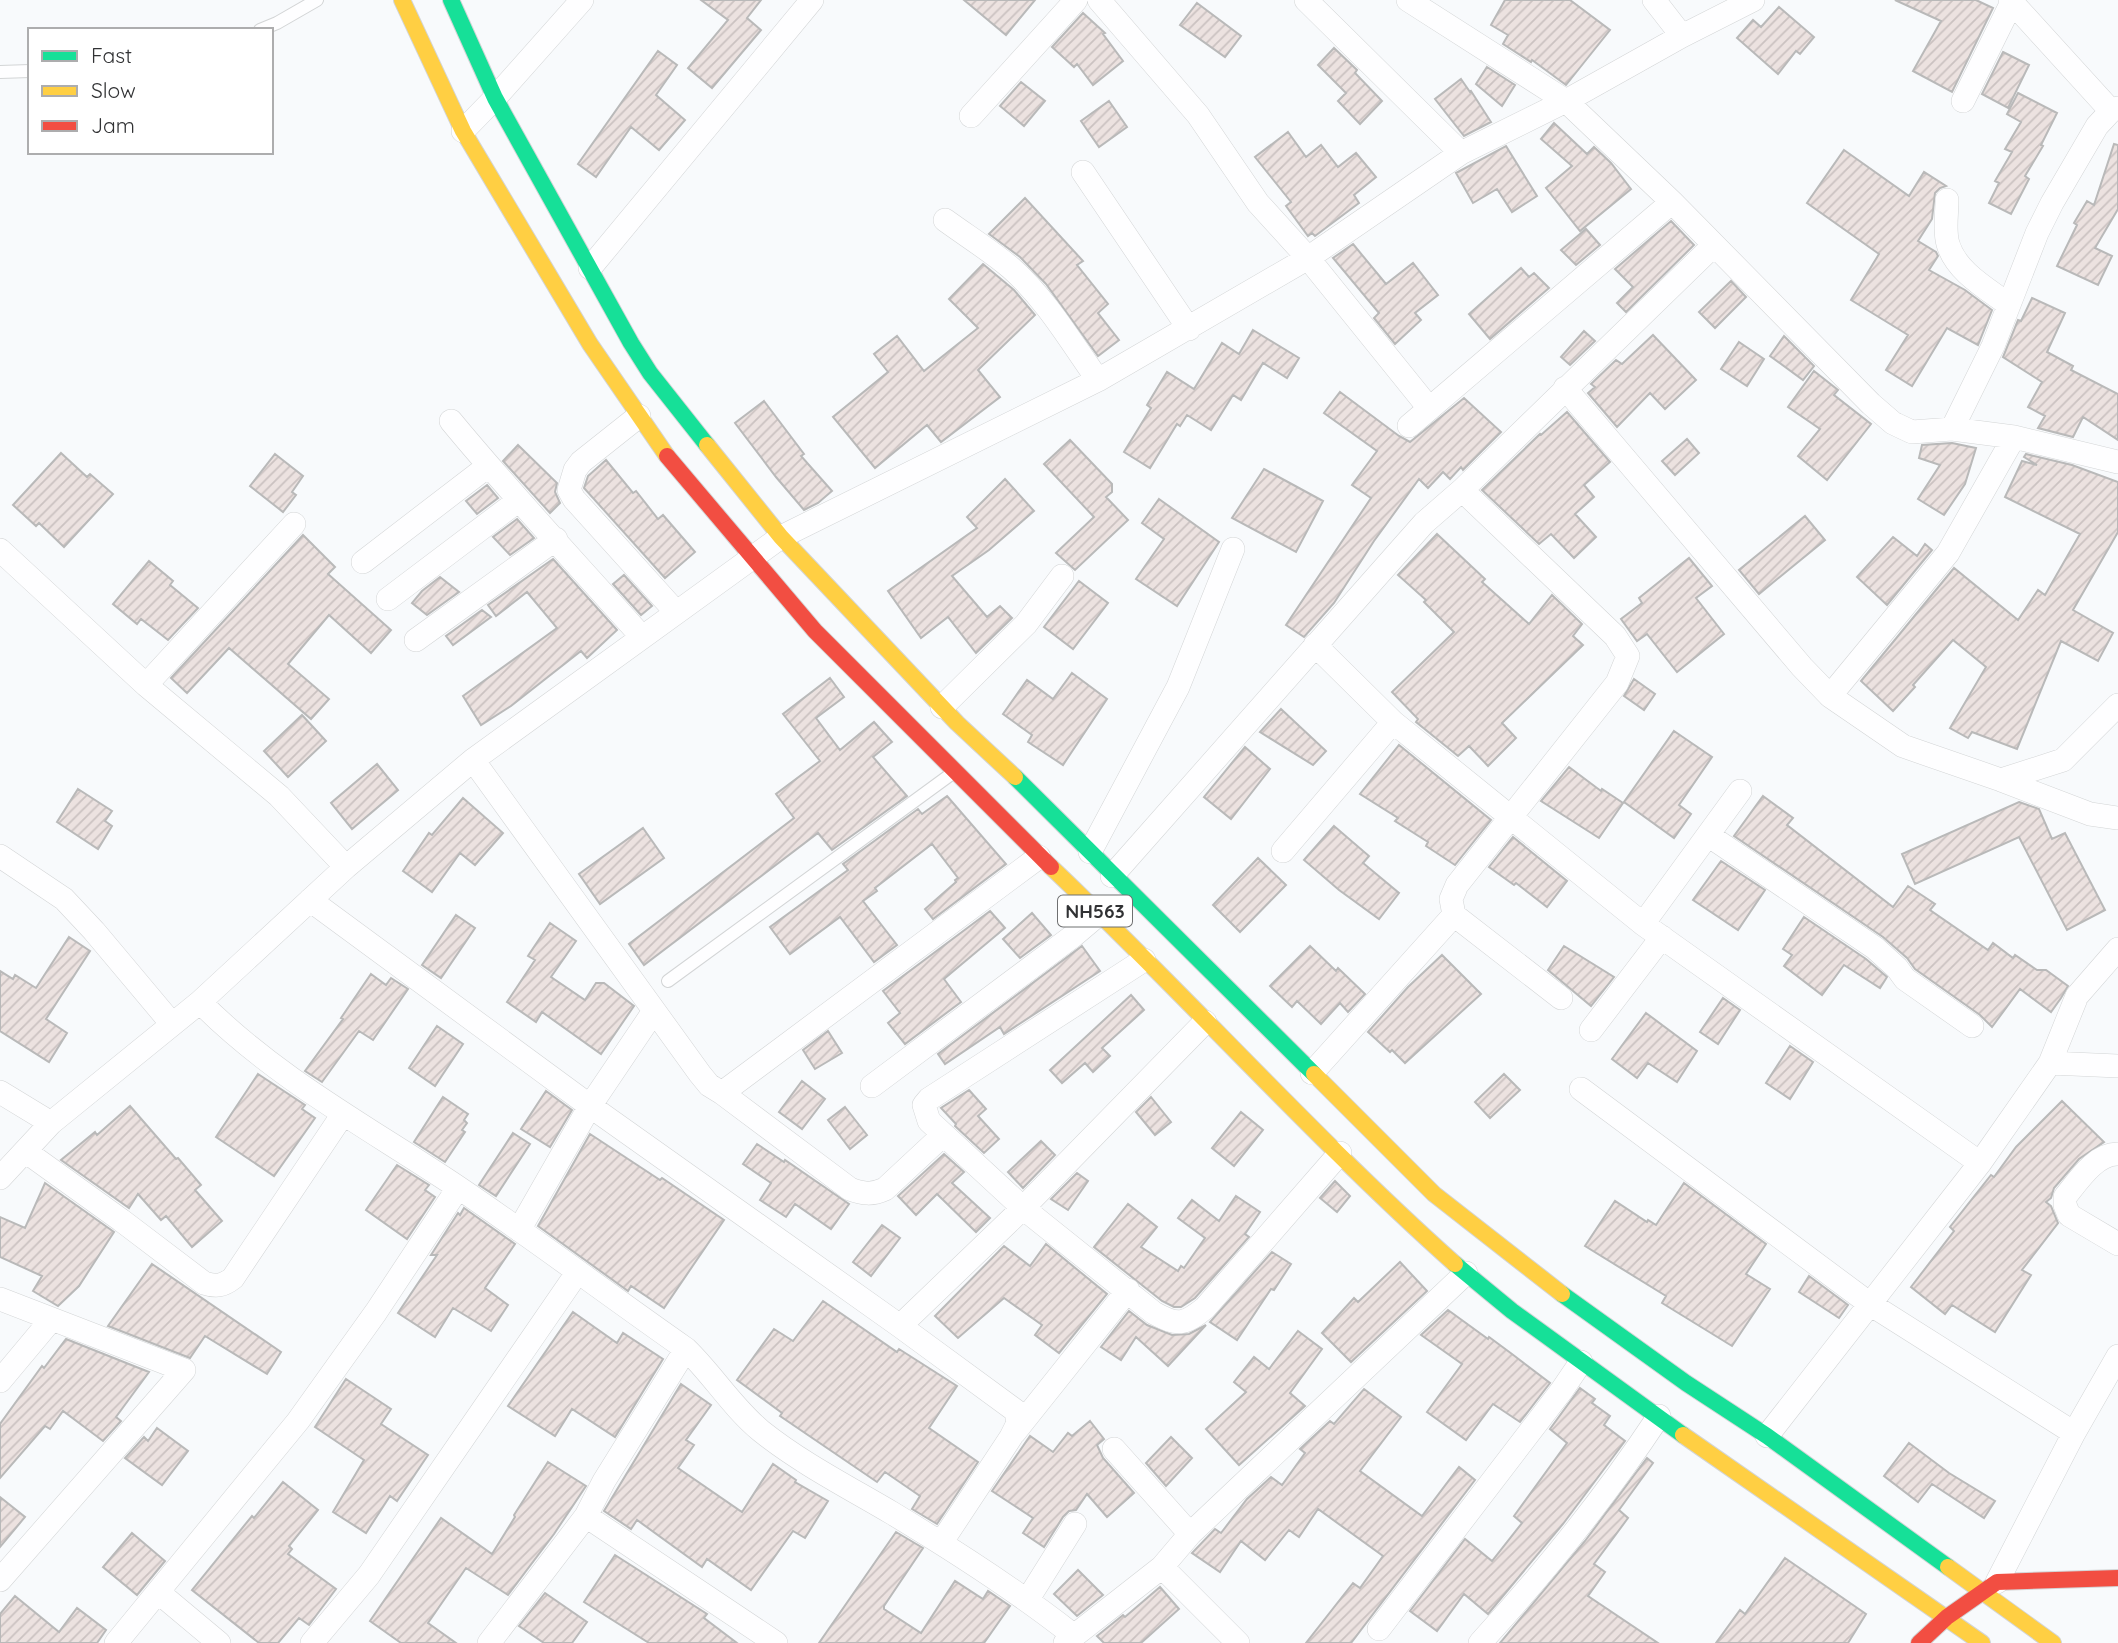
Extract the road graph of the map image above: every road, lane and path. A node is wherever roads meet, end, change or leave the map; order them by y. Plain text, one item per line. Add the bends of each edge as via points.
1 (317, 0) edge
2 (402, 0) edge
3 (451, 0) edge
4 (582, 0) edge
5 (812, 0) edge
6 (1076, 0) edge
7 (1099, 0) edge
8 (1306, 0) edge
9 (1408, 0) edge
10 (1654, 0) edge
11 (1753, 0) edge
12 (2011, 1) edge
13 (265, 28) edge
14 (1682, 36) junction
15 (28, 71) edge
16 (0, 72) edge
17 (495, 98) junction
18 (1566, 101) junction
19 (1963, 101) dead end
20 (2115, 110) edge
21 (971, 116) dead end
22 (463, 131) junction
23 (1461, 153) junction
24 (1083, 172) dead end
25 (1947, 200) dead end
26 (1672, 202) junction
27 (945, 220) dead end
28 (1714, 245) junction
29 (1308, 258) junction
30 (590, 268) junction
31 (2009, 305) junction
32 (1188, 328) junction
33 (1098, 380) junction
34 (1565, 388) junction
35 (1429, 408) junction
36 (639, 416) junction
37 (451, 421) dead end
38 (1409, 426) dead end
39 (1952, 429) junction
40 (2014, 437) junction
41 (2118, 462) edge
42 (488, 466) junction
43 (1462, 490) junction
44 (519, 500) junction
45 (294, 524) dead end
46 (781, 537) junction
47 (556, 539) junction
48 (1233, 549) dead end
49 (0, 550) edge
50 (754, 555) junction
51 (363, 562) dead end
52 (1062, 576) dead end
53 (388, 599) dead end
54 (676, 612) junction
55 (642, 637) junction
56 (416, 640) dead end
57 (1315, 645) junction
58 (146, 685) junction
59 (1830, 696) junction
60 (2118, 705) edge
61 (942, 707) junction
62 (1393, 722) junction
63 (473, 760) junction
64 (954, 772) junction
65 (2001, 780) junction
66 (1740, 791) dead end
67 (1513, 817) junction
68 (2118, 818) edge
69 (1708, 835) junction
70 (1283, 851) dead end
71 (1090, 852) junction
72 (0, 856) edge
73 (1039, 857) junction
74 (346, 867) junction
75 (1112, 876) junction
76 (310, 900) junction
77 (1098, 914) junction
78 (1454, 915) junction
79 (1652, 930) junction
80 (2118, 948) edge
81 (1144, 960) junction
82 (668, 981) dead end
83 (1561, 998) dead end
84 (200, 1002) junction
85 (654, 1011) junction
86 (1205, 1022) junction
87 (172, 1024) junction
88 (1972, 1026) dead end
89 (1591, 1030) dead end
90 (2050, 1063) junction
91 (2118, 1066) edge
92 (1312, 1073) junction
93 (872, 1086) dead end
94 (1581, 1089) dead end
95 (0, 1093) edge
96 (722, 1093) junction
97 (590, 1106) junction
98 (343, 1114) junction
99 (51, 1123) junction
100 (943, 1135) junction
101 (25, 1152) junction
102 (1340, 1153) junction
103 (2118, 1154) edge
104 (1980, 1163) junction
105 (0, 1178) edge
106 (458, 1188) junction
107 (1023, 1208) junction
108 (519, 1230) junction
109 (2118, 1244) edge
110 (577, 1273) junction
111 (1466, 1273) junction
112 (1128, 1290) junction
113 (0, 1299) edge
114 (1870, 1304) junction
115 (51, 1320) junction
116 (900, 1325) junction
117 (686, 1349) junction
118 (2118, 1356) edge
119 (1581, 1362) junction
120 (0, 1381) edge
121 (1659, 1416) junction
122 (2074, 1433) junction
123 (1767, 1436) junction
124 (1011, 1437) junction
125 (1114, 1449) dead end
126 (586, 1516) junction
127 (1075, 1524) dead end
128 (1190, 1534) junction
129 (941, 1543) junction
130 (1162, 1567) junction
131 (2118, 1578) edge
132 (0, 1580) edge
133 (1990, 1587) junction
134 (158, 1592) junction
135 (1028, 1600) junction
136 (1947, 1617) junction
137 (1379, 1629) dead end
138 (1069, 1639) edge
139 (116, 1643) edge
140 (219, 1643) edge
141 (312, 1643) edge
142 (489, 1643) edge
143 (776, 1643) edge
144 (1238, 1643) edge
145 (1480, 1643) edge
146 (1919, 1643) edge
147 (1982, 1643) edge
148 (2053, 1643) edge

1 - 13 lane
2 - 22 main road, NH563
3 - 17 main road, NH563
4 - 17 street
5 - 30 street
6 - 21 street
7 - 29 street via 1199,115 1258,203
8 - 23 street
9 - 18 street
10 - 14 street
11 - 14 street
12 - 19 street
12 - 20 street
14 - 18 street
15 - 16 lane
17 - 22 street
17 - 30 main road, NH563
18 - 23 street
18 - 26 street
20 - 31 street via 2097,126 2052,203
22 - 36 main road, NH563 via 590,344
23 - 29 street
24 - 32 street
25 - 31 street via 1947,243 1953,256 1963,270
26 - 28 street
26 - 35 street
27 - 33 street via 1025,282
28 - 34 street
28 - 39 street via 1893,423 1912,432
29 - 32 street
29 - 35 street
30 - 46 main road, NH563 via 650,373
31 - 39 street
32 - 33 street
33 - 46 street
34 - 43 street
34 - 59 street
35 - 38 street
36 - 50 main road, NH563 via 659,446
36 - 54 street via 582,462 569,490
37 - 42 street
39 - 40 street
40 - 41 street
40 - 59 street via 1948,553
42 - 44 street
42 - 51 street
43 - 57 street via 1424,523
43 - 67 street via 1615,636 1628,656 1617,683
44 - 47 street
44 - 53 street
45 - 58 street
46 - 50 street
46 - 61 main road, NH563
47 - 55 street
47 - 56 street
48 - 71 street via 1178,687
49 - 58 street
50 - 54 street
50 - 64 main road, NH563 via 815,631
52 - 61 street via 1026,624
54 - 55 street
55 - 63 street
57 - 62 street
57 - 75 street
58 - 74 street via 279,796
59 - 65 street via 1903,746
60 - 65 street via 2063,760
61 - 71 main road, NH563
62 - 67 street
62 - 70 street
63 - 74 street
63 - 85 street
64 - 73 main road, NH563
64 - 82 lane
65 - 68 street via 2090,814
66 - 69 street
67 - 78 street via 1457,885 1451,899
67 - 79 street
69 - 79 street
69 - 88 street via 1875,948 1905,979
71 - 75 main road, NH563
72 - 87 street via 64,899
73 - 77 main road, NH563
73 - 96 street
74 - 76 street
75 - 92 main road, NH563
76 - 84 street
76 - 97 street
77 - 81 main road, NH563
77 - 93 street
78 - 83 street
78 - 92 street
79 - 89 street
79 - 104 street
80 - 90 street via 2077,996
81 - 86 main road, NH563
81 - 100 street via 929,1099 925,1113
84 - 87 street
84 - 98 street via 245,1045
85 - 96 street via 709,1085
85 - 97 street
86 - 102 main road, NH563
86 - 107 street
87 - 99 street
90 - 91 street
90 - 104 street
92 - 123 main road, NH563 via 1434,1194 1502,1249
94 - 114 street
95 - 99 street
96 - 100 street via 850,1189 863,1194 885,1189
97 - 108 street
97 - 116 street
98 - 101 street via 233,1278 214,1286
98 - 106 street
99 - 101 street
100 - 107 street
101 - 105 street
102 - 111 main road, NH563
102 - 112 street via 1189,1321 1172,1323
103 - 109 street via 2098,1160 2065,1197 2069,1215
104 - 114 street
106 - 108 street
106 - 134 street via 298,1421
107 - 112 street
107 - 116 street
108 - 110 street
110 - 117 street
110 - 141 street via 369,1574
111 - 119 main road, NH563
111 - 128 street
112 - 124 street
113 - 115 street
114 - 122 street
114 - 123 street
115 - 120 street
115 - 132 street via 184,1370
116 - 124 street via 1016,1411 1018,1423
117 - 126 street
117 - 129 street via 760,1430
118 - 122 street
119 - 121 main road, NH563
119 - 137 street
121 - 136 main road, NH563
121 - 145 street via 1527,1591
122 - 133 street
123 - 133 main road, NH563
124 - 129 street
125 - 128 street
126 - 142 street
126 - 143 street
127 - 135 street
128 - 130 street
129 - 135 street
130 - 138 street
130 - 144 street
131 - 133 main road
133 - 136 main road
133 - 148 main road, NH563
134 - 139 street
134 - 140 street
135 - 138 street
136 - 146 main road
136 - 147 main road, NH563

